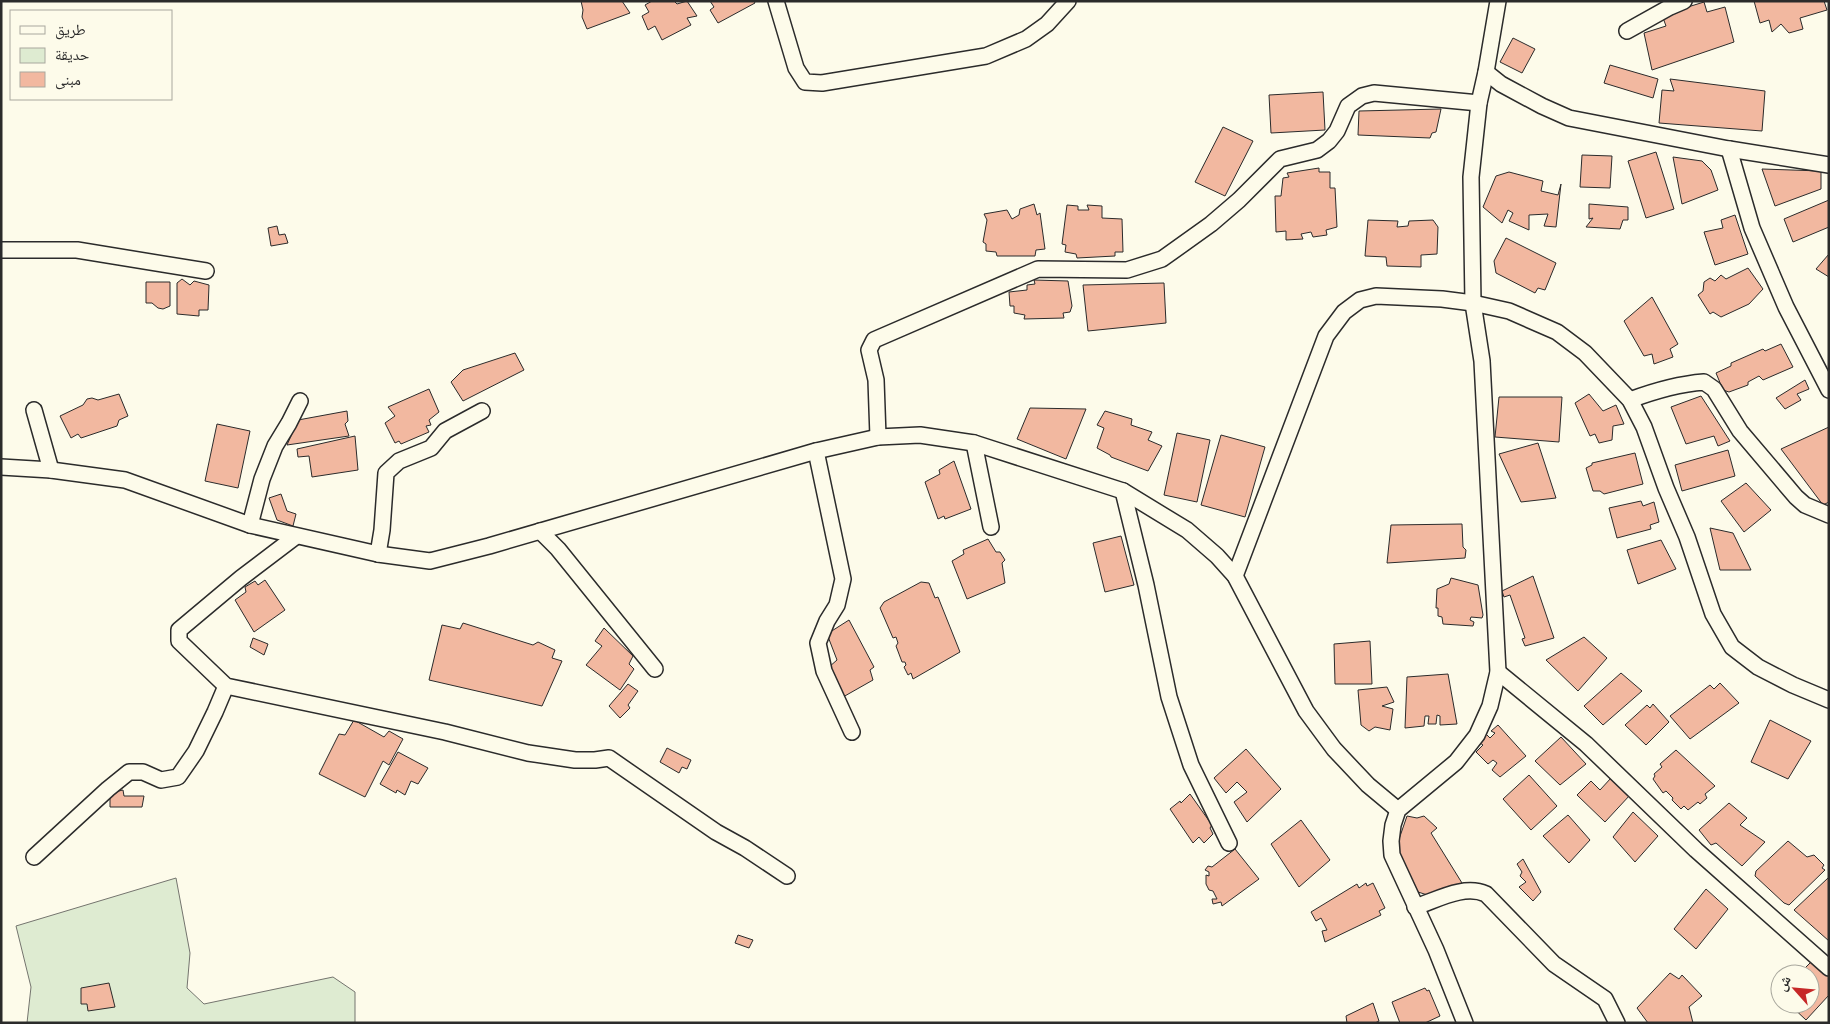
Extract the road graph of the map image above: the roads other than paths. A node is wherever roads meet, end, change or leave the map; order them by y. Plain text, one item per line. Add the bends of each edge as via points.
1 (776, 1) edge
2 (1068, 1) edge
3 (1498, 1) edge
4 (1684, 1) edge
5 (1627, 31) dead end
6 (1486, 72) junction
7 (1479, 103) junction
8 (1729, 149) junction
9 (1829, 165) edge
10 (1, 250) edge
11 (206, 271) dead end
12 (1473, 303) junction
13 (1829, 390) edge
14 (1630, 400) junction
15 (300, 401) dead end
16 (34, 410) dead end
17 (482, 411) dead end
18 (878, 437) junction
19 (974, 444) junction
20 (816, 450) junction
21 (1, 467) edge
22 (51, 470) junction
23 (1123, 491) junction
24 (1829, 515) edge
25 (250, 525) junction
26 (991, 527) dead end
27 (540, 531) junction
28 (295, 537) junction
29 (378, 554) junction
30 (1235, 576) junction
31 (655, 669) dead end
32 (1498, 672) junction
33 (226, 686) junction
34 (1829, 700) edge
35 (852, 732) dead end
36 (1398, 810) junction
37 (1229, 843) dead end
38 (34, 857) dead end
39 (787, 876) dead end
40 (1415, 907) junction
41 (1829, 968) edge
42 (1465, 1023) edge
43 (1618, 1023) edge

1 - 2 street via 796,68 805,82 822,83 986,56 1026,39 1047,24
3 - 6 street
4 - 5 street
6 - 7 street
6 - 8 street via 1501,84 1569,118
7 - 12 street via 1472,177
7 - 18 street via 1374,93 1362,96 1348,106 1329,142 1316,150 1280,159 1240,200 1162,259 1127,270 1038,269 874,340 869,350 876,380
8 - 9 street
8 - 13 street via 1756,236 1786,307
10 - 11 street via 77,250
12 - 14 street via 1509,311 1557,332 1585,353
12 - 30 street via 1376,296 1360,300 1344,312 1326,336
12 - 32 street via 1482,362
14 - 24 street via 1685,383 1704,382 1714,389 1740,431 1796,497 1805,505
14 - 34 street via 1644,427 1687,537 1713,614 1732,646 1758,667
15 - 25 street via 275,446
16 - 22 street
17 - 29 street via 445,431 430,448 400,461 386,473
18 - 19 street via 920,435
18 - 20 street
19 - 23 street
19 - 26 street
20 - 27 street
20 - 35 street via 843,579 836,605 818,643 824,671
21 - 22 street
22 - 25 street via 125,480
23 - 30 street via 1187,530
23 - 37 street via 1168,697 1191,765
25 - 28 street
27 - 29 street via 430,561
27 - 31 street
28 - 29 street
28 - 33 street via 179,630 179,641
30 - 36 street via 1306,711 1334,749 1368,785
32 - 36 street via 1490,706 1477,735 1456,762
32 - 41 street via 1586,744 1696,850
33 - 38 street via 196,751 178,777 161,780 143,772 129,772
33 - 39 street via 446,732 528,753 575,760 609,758 716,832
36 - 40 street via 1393,825 1392,855
40 - 42 street
40 - 43 street via 1467,890 1486,894 1554,964 1606,999

